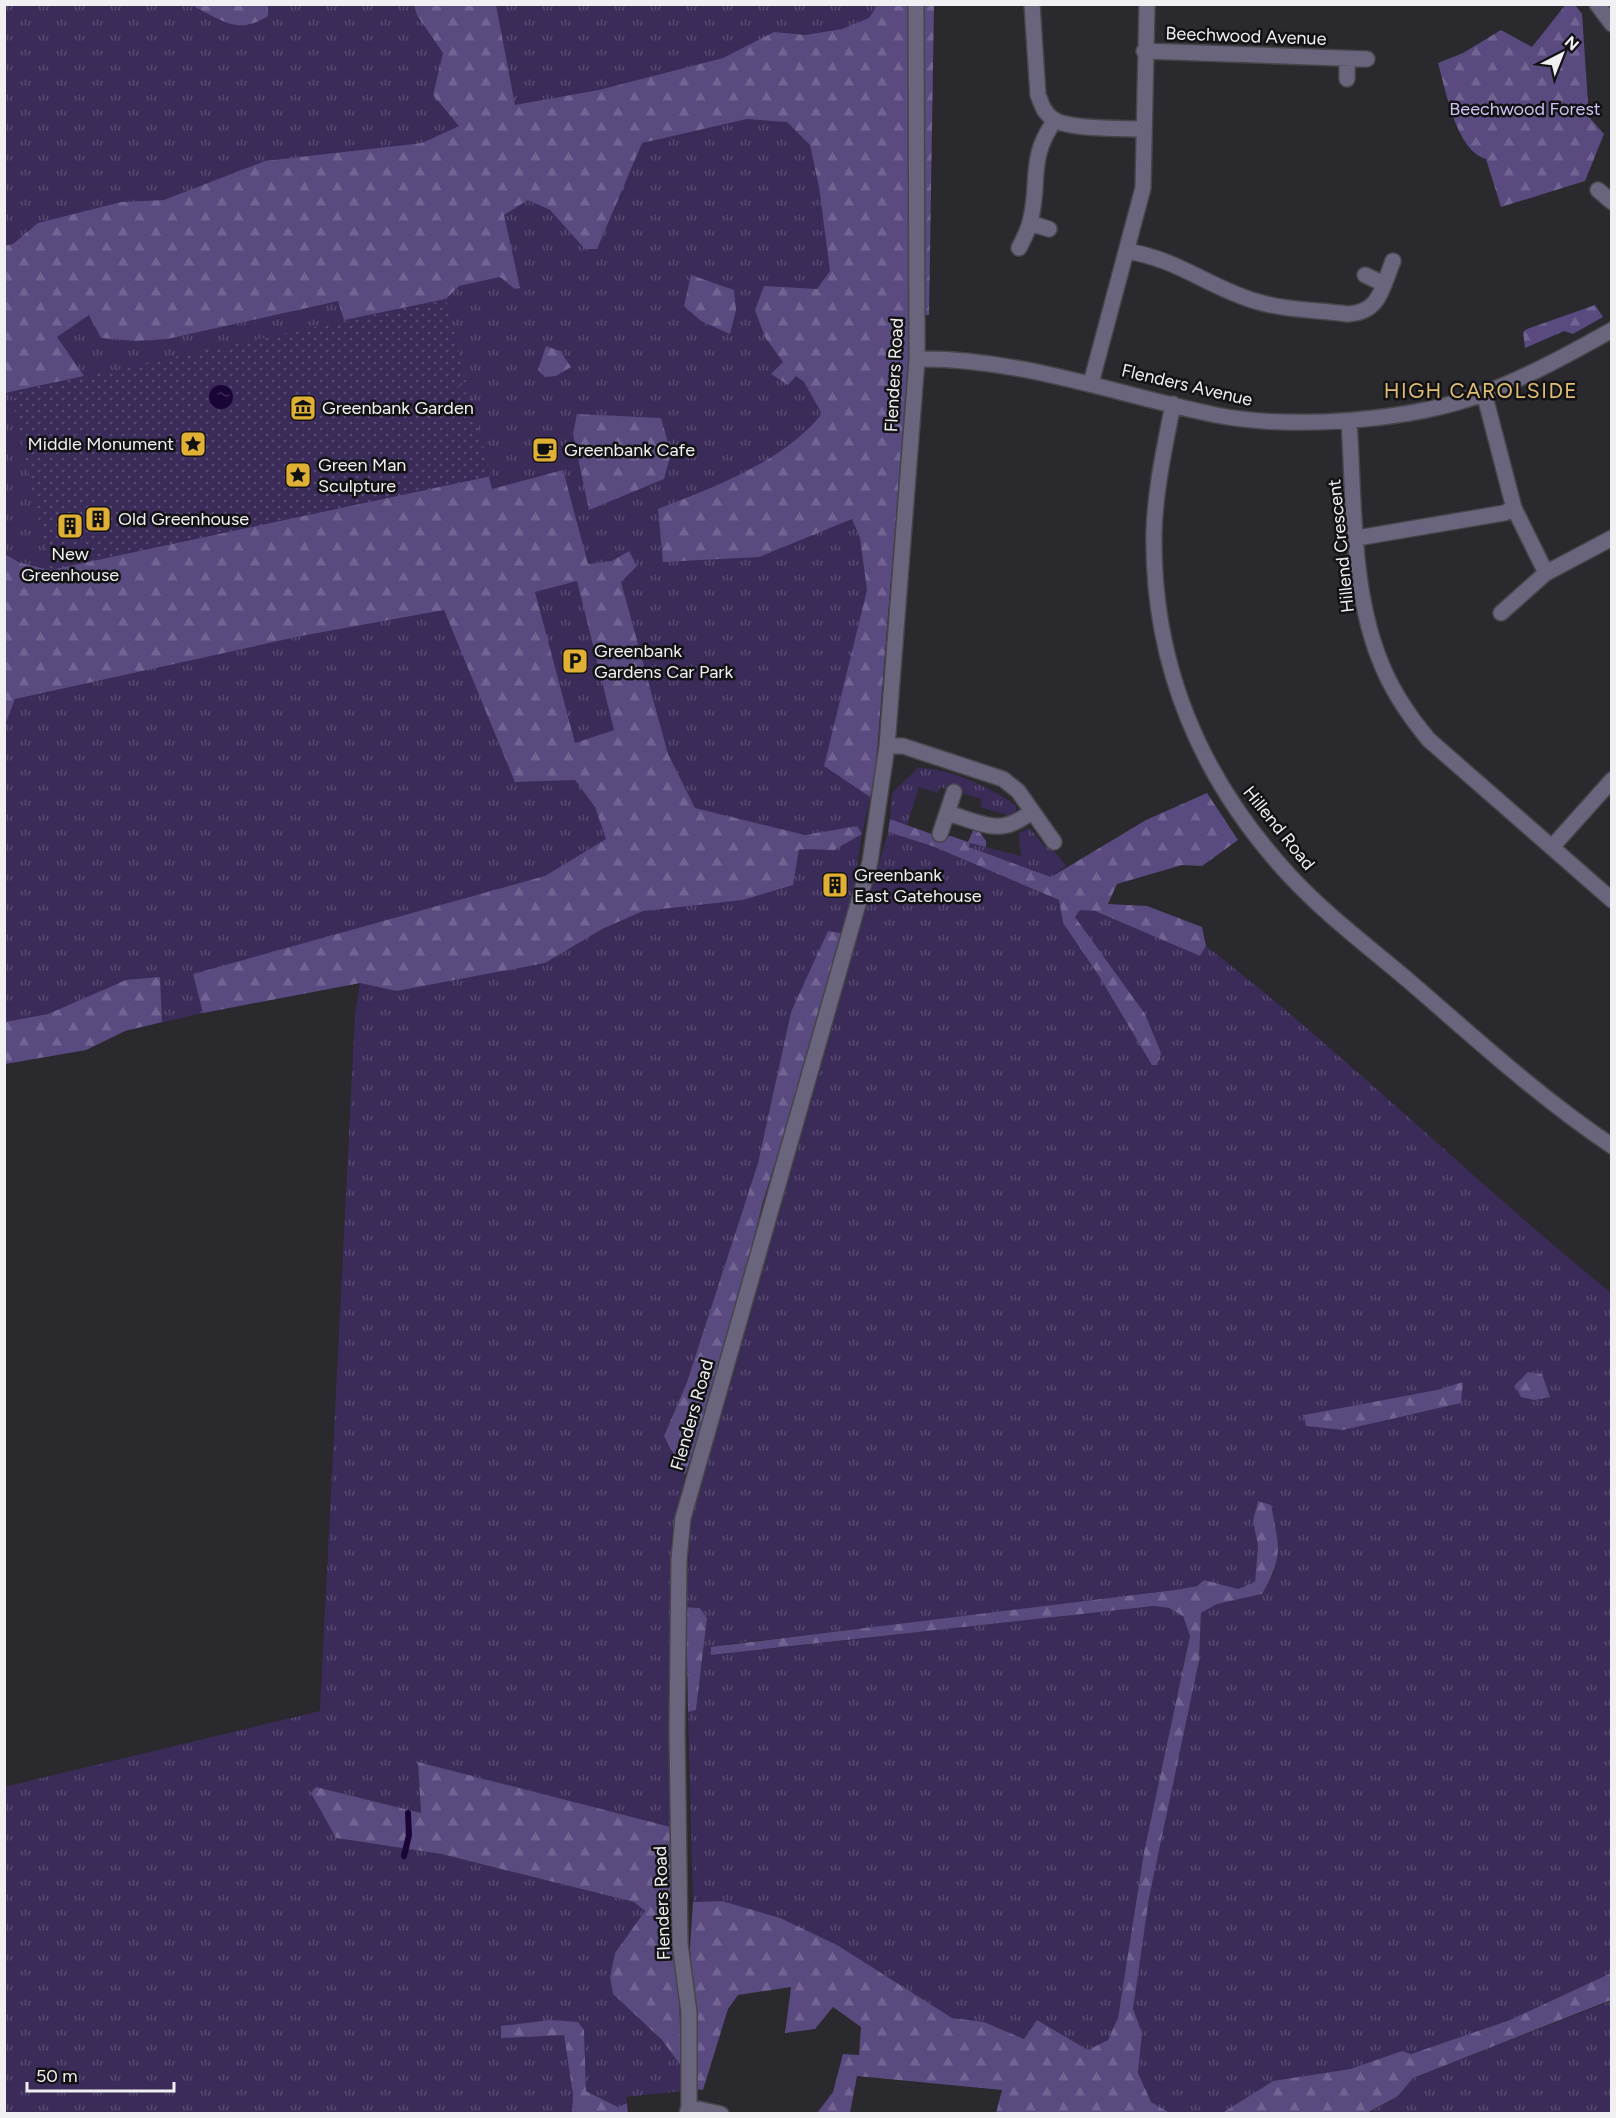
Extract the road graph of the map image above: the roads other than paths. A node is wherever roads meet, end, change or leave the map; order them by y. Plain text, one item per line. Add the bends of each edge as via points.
1 (916, 4) edge
2 (1032, 4) edge
3 (1147, 4) edge
4 (1598, 4) edge
5 (1611, 24) edge
6 (1144, 51) junction
7 (1347, 59) junction
8 (1367, 59) dead end
9 (1347, 79) dead end
10 (1055, 120) junction
11 (1144, 129) junction
12 (1598, 190) dead end
13 (1611, 202) edge
14 (1601, 214) dead end
15 (1030, 223) junction
16 (1048, 229) dead end
17 (1019, 248) dead end
18 (1127, 251) junction
19 (1393, 261) dead end
20 (1365, 274) dead end
21 (1384, 284) junction
22 (1611, 330) edge
23 (917, 359) junction
24 (1092, 383) junction
25 (1484, 393) junction
26 (1173, 404) junction
27 (1349, 421) junction
28 (1514, 508) junction
29 (1357, 538) junction
30 (1611, 538) edge
31 (1546, 573) junction
32 (1501, 613) dead end
33 (888, 746) junction
34 (1611, 780) edge
35 (954, 792) dead end
36 (1032, 811) junction
37 (947, 813) junction
38 (940, 834) dead end
39 (1054, 842) dead end
40 (1552, 847) junction
41 (1611, 900) edge
42 (1611, 1146) edge
43 (688, 2110) edge
44 (721, 2114) edge

1 - 23 street, Flenders Road
2 - 10 street via 1038,95 1043,109
3 - 6 street, Beechwood Avenue
4 - 5 street
6 - 7 street, Beechwood Avenue
6 - 11 street, Beechwood Avenue
7 - 8 street, Beechwood Avenue
7 - 9 street, Beechwood Avenue
10 - 11 street
10 - 15 street via 1038,152
11 - 18 street, Beechwood Avenue via 1143,188
12 - 13 street
13 - 14 street
15 - 16 street
15 - 17 street
18 - 21 street via 1179,265 1257,302 1286,307 1362,314 1372,307
18 - 24 street, Beechwood Avenue
19 - 21 street
20 - 21 street
22 - 25 street, Flenders Avenue
23 - 24 street, Flenders Avenue via 983,364
23 - 33 street, Flenders Road
24 - 26 street, Flenders Avenue
25 - 27 street, Flenders Avenue via 1428,408
25 - 28 street
26 - 27 street, Flenders Avenue via 1251,421
26 - 42 street, Hillend Road via 1156,509 1159,608 1183,709 1214,776 1290,876 1532,1087
27 - 29 street, Hillend Crescent
28 - 29 street via 1504,513
28 - 31 street
29 - 40 street, Hillend Crescent via 1365,604 1379,658 1408,715 1429,740
30 - 31 street
31 - 32 street
33 - 36 street via 903,746 991,773 1018,791
33 - 43 street, Flenders Road via 860,902 683,1518 677,1730 680,1944 689,2012
34 - 40 street
35 - 37 street
36 - 37 street via 1008,827
36 - 39 street
37 - 38 street
40 - 41 street, Hillend Crescent
43 - 44 street

